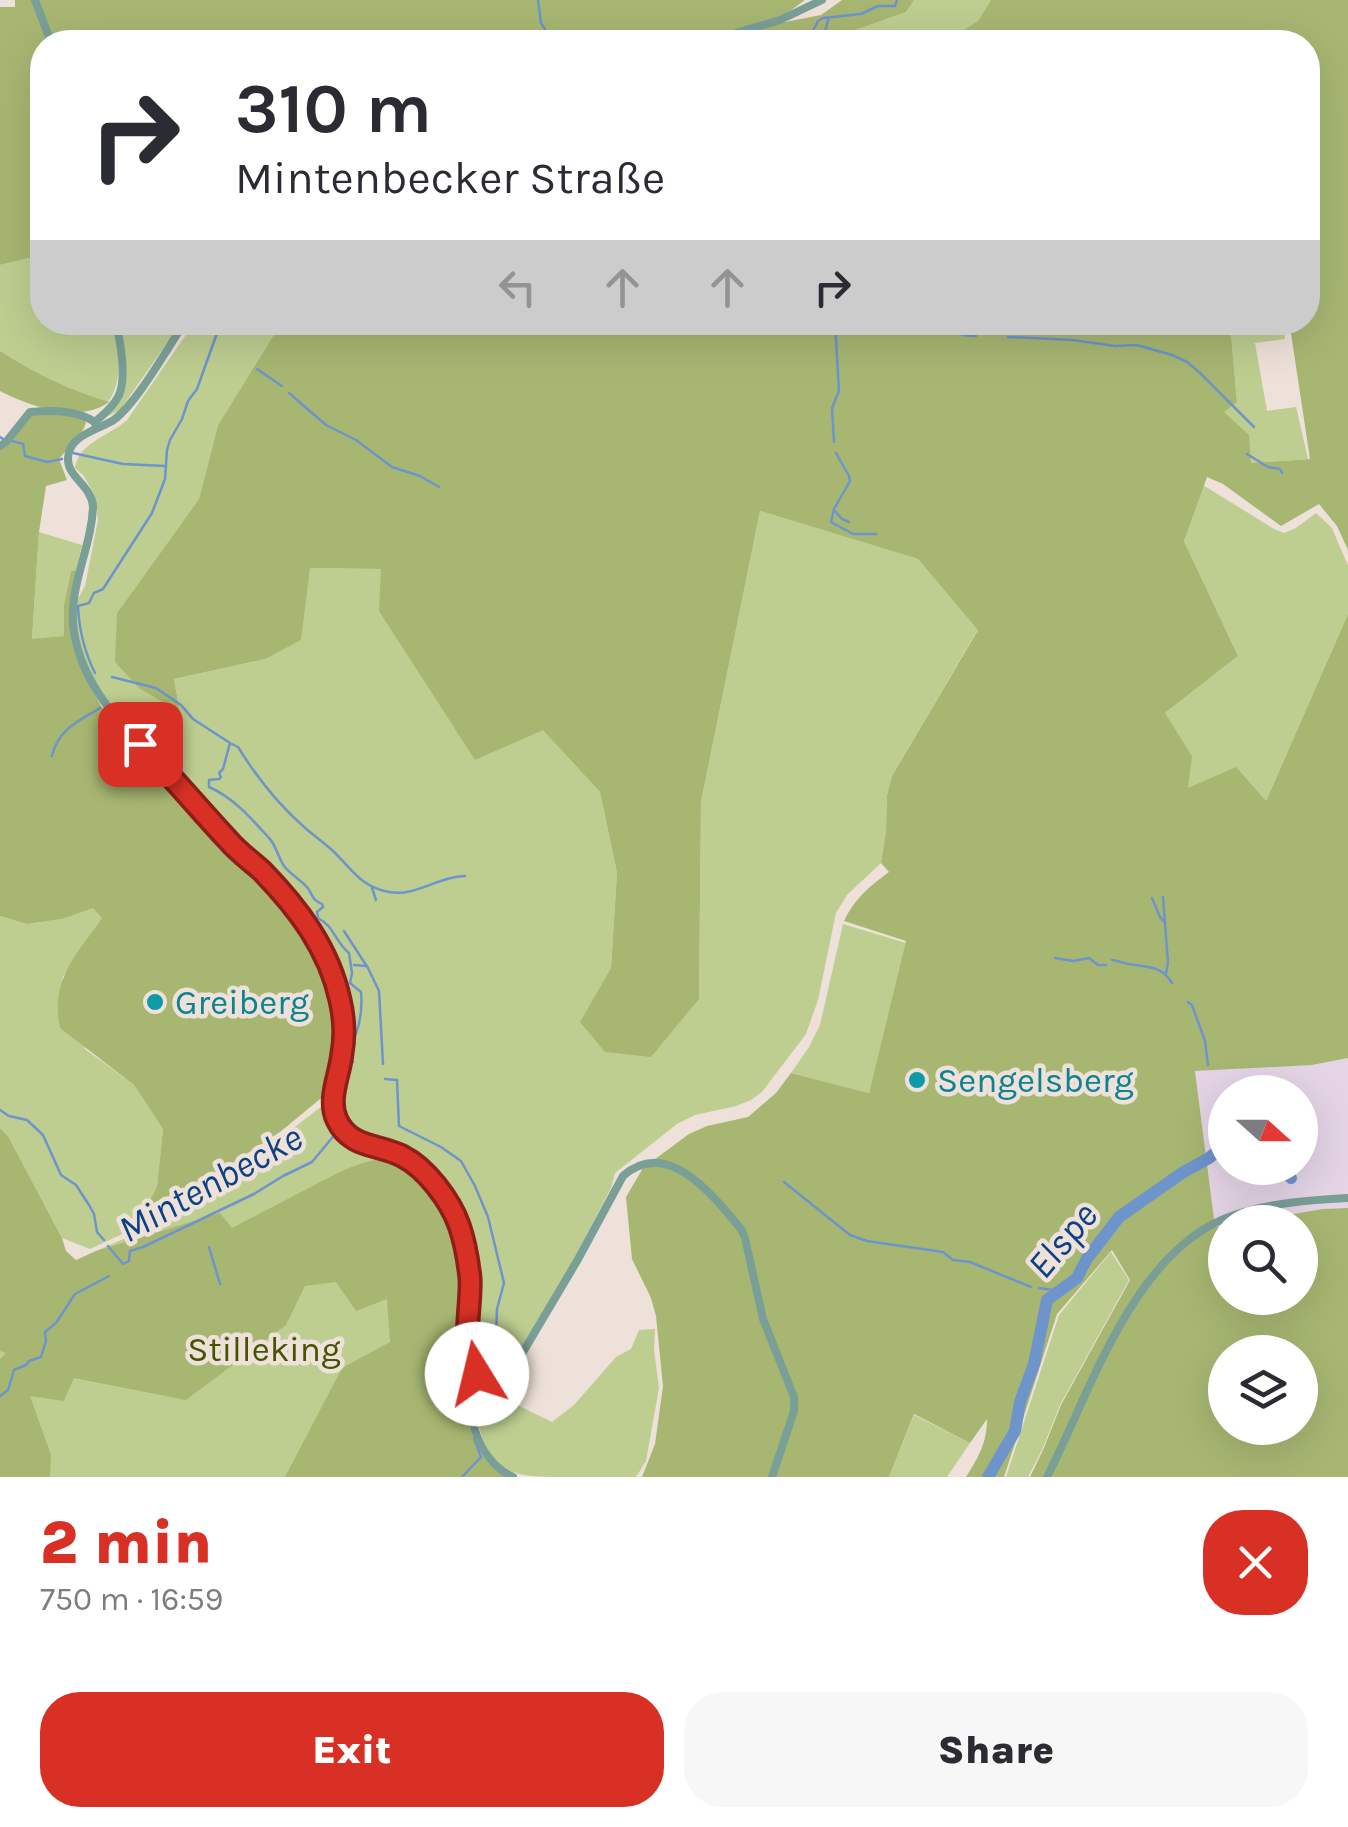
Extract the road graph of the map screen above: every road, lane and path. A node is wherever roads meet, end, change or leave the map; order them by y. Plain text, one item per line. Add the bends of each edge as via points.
1 (35, 0) edge
2 (822, 0) edge
3 (46, 30) edge
4 (746, 30) edge
5 (118, 335) edge
6 (176, 335) edge
7 (96, 425) junction
8 (0, 446) edge
9 (1348, 1198) edge
10 (473, 1372) junction
11 (513, 1477) edge
12 (772, 1477) edge
13 (1048, 1477) edge

1 - 3 street
2 - 4 street
5 - 7 street via 121,388
6 - 7 street via 120,415
7 - 8 street via 81,414 33,411
7 - 10 street via 68,458 93,506 74,601 80,658 103,702 292,904 314,936 341,1004 343,1049 333,1094 338,1122 358,1142 411,1162 458,1221 470,1277
9 - 13 street via 1232,1215 1167,1257 1119,1326
10 - 11 street via 468,1388 478,1438 488,1459
10 - 12 street via 492,1376 513,1369 623,1176 645,1163 674,1167 697,1181 745,1238 763,1320 794,1397

